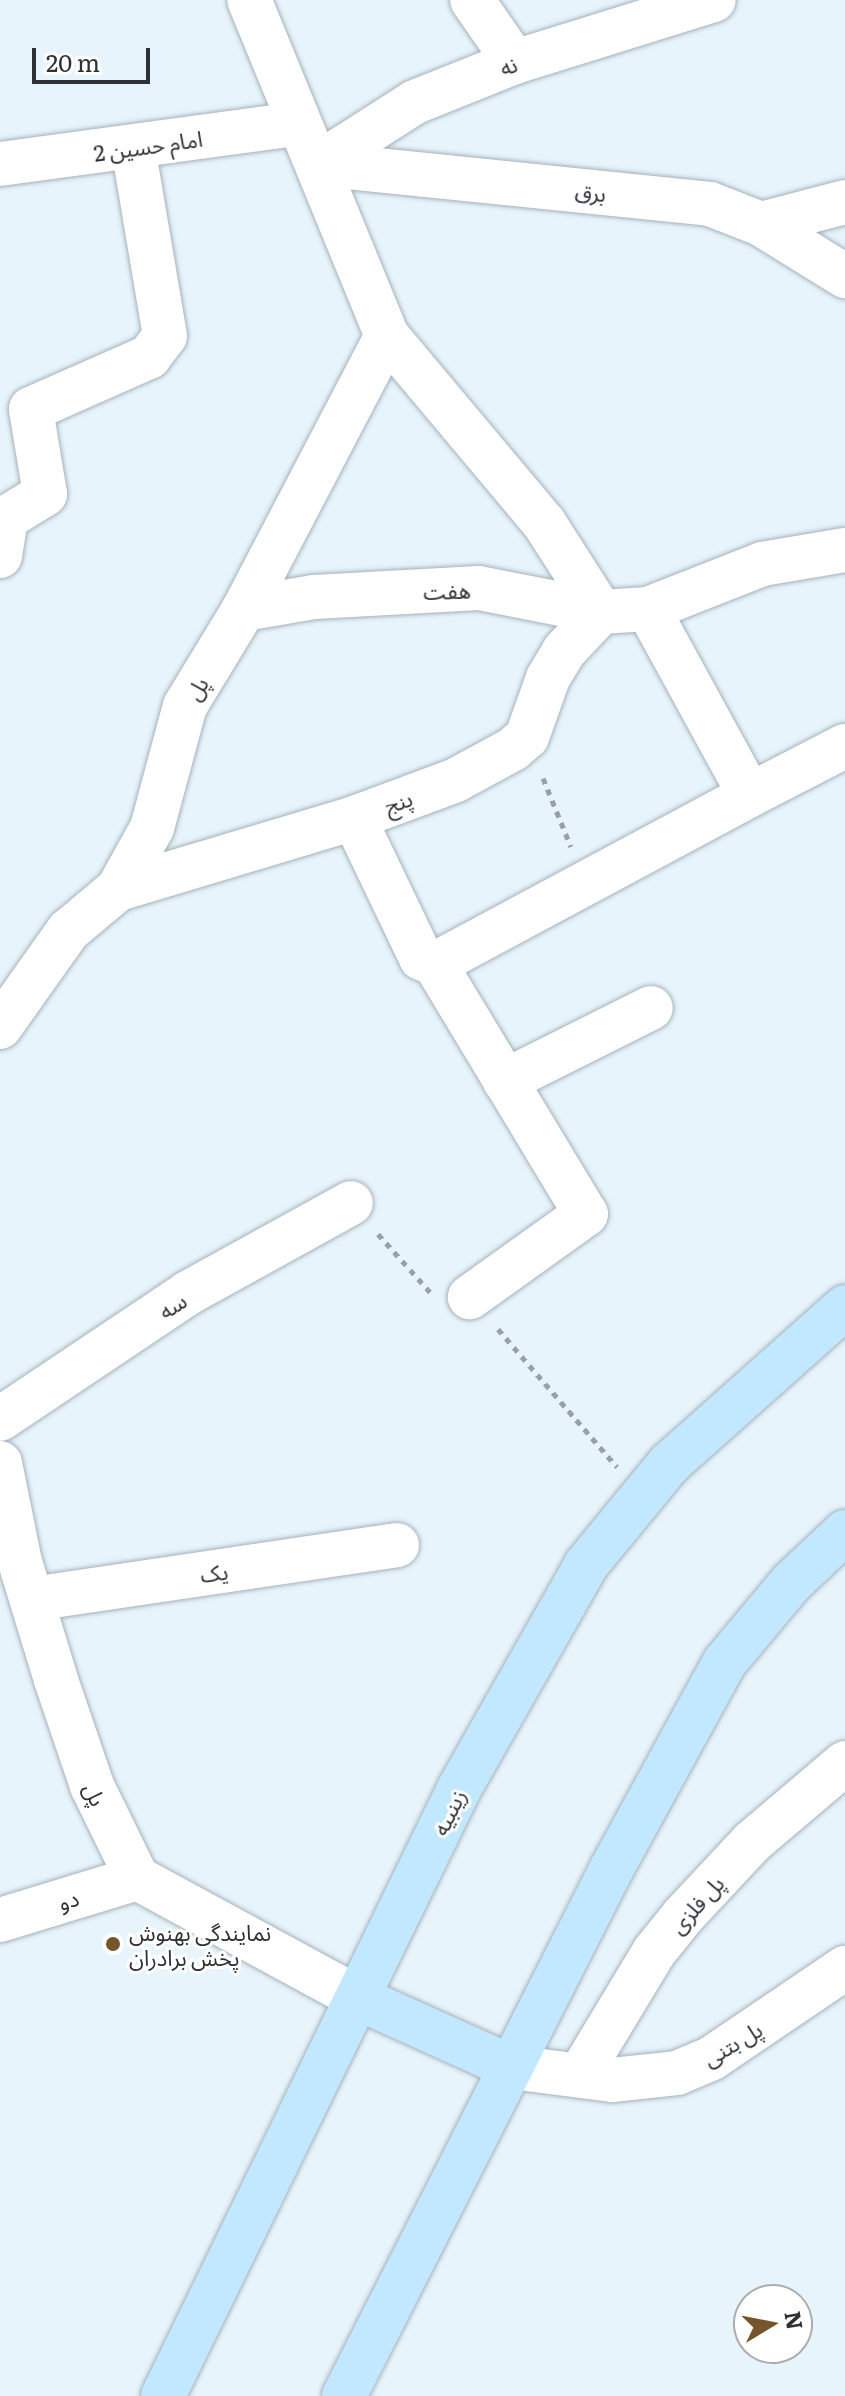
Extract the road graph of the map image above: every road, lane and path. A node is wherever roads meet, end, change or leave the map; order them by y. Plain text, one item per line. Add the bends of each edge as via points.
1 (249, 0) edge
2 (472, 0) edge
3 (698, 2) edge
4 (515, 62) junction
5 (296, 124) junction
6 (133, 147) junction
7 (0, 164) edge
8 (318, 164) junction
9 (845, 202) edge
10 (761, 224) junction
11 (845, 276) edge
12 (387, 336) junction
13 (845, 550) edge
14 (1, 554) edge
15 (244, 609) junction
16 (648, 609) junction
17 (601, 612) junction
18 (527, 737) junction
19 (845, 746) edge
20 (750, 795) junction
21 (354, 818) junction
22 (586, 885) junction
23 (118, 889) junction
24 (435, 964) junction
25 (651, 1008) dead end
26 (0, 1027) edge
27 (505, 1081) junction
28 (351, 1203) joint
29 (470, 1297) junction
30 (845, 1307) edge
31 (0, 1419) edge
32 (0, 1463) edge
33 (642, 1497) junction
34 (845, 1532) edge
35 (397, 1545) dead end
36 (17, 1574) edge
37 (845, 1763) edge
38 (137, 1878) junction
39 (0, 1920) edge
40 (845, 1968) edge
41 (358, 1998) junction
42 (511, 2067) junction
43 (581, 2073) junction
44 (163, 2396) edge
45 (344, 2396) edge

1 - 5 street
2 - 4 street
3 - 4 street, نه
4 - 8 street, نه via 415,102
5 - 6 street, امام حسین 2
5 - 8 street
6 - 7 street, امام حسین 2
6 - 14 street via 165,336 149,357 31,409 45,494 6,518
8 - 10 street, برق via 710,204
8 - 12 street
9 - 10 street
10 - 11 street, برق
12 - 15 street, پل
12 - 17 street via 544,523
13 - 16 street, هفت via 762,564
15 - 17 street, هفت via 314,597 479,588
15 - 23 street, پل via 185,706 152,828
16 - 17 street, هفت
16 - 20 street
17 - 18 street via 564,651 548,678
18 - 21 street, پنج via 456,780
18 - 22 path
19 - 20 street
20 - 22 street
21 - 23 street, پنج
21 - 24 street via 421,958
22 - 24 street
23 - 26 street, پل via 68,931
24 - 27 street
25 - 27 street
27 - 29 street via 586,1214
28 - 29 path via 439,1301
28 - 31 street, سه via 188,1293
29 - 33 path
30 - 33 main road, زینبیه via 669,1464
32 - 36 street, پل
33 - 41 main road, زینبیه via 571,1591 459,1789
34 - 42 main road via 792,1582 725,1662
35 - 36 street, یک
36 - 38 street, پل via 92,1786
37 - 43 street, پل فلزی via 752,1842 682,1917 654,1952
38 - 39 street, دو
38 - 41 street
40 - 43 street, پل بتنی via 712,2058 677,2073 612,2080
41 - 42 main road
41 - 44 main road, زینبیه
42 - 43 street, پل بتنی via 543,2074
42 - 45 main road

